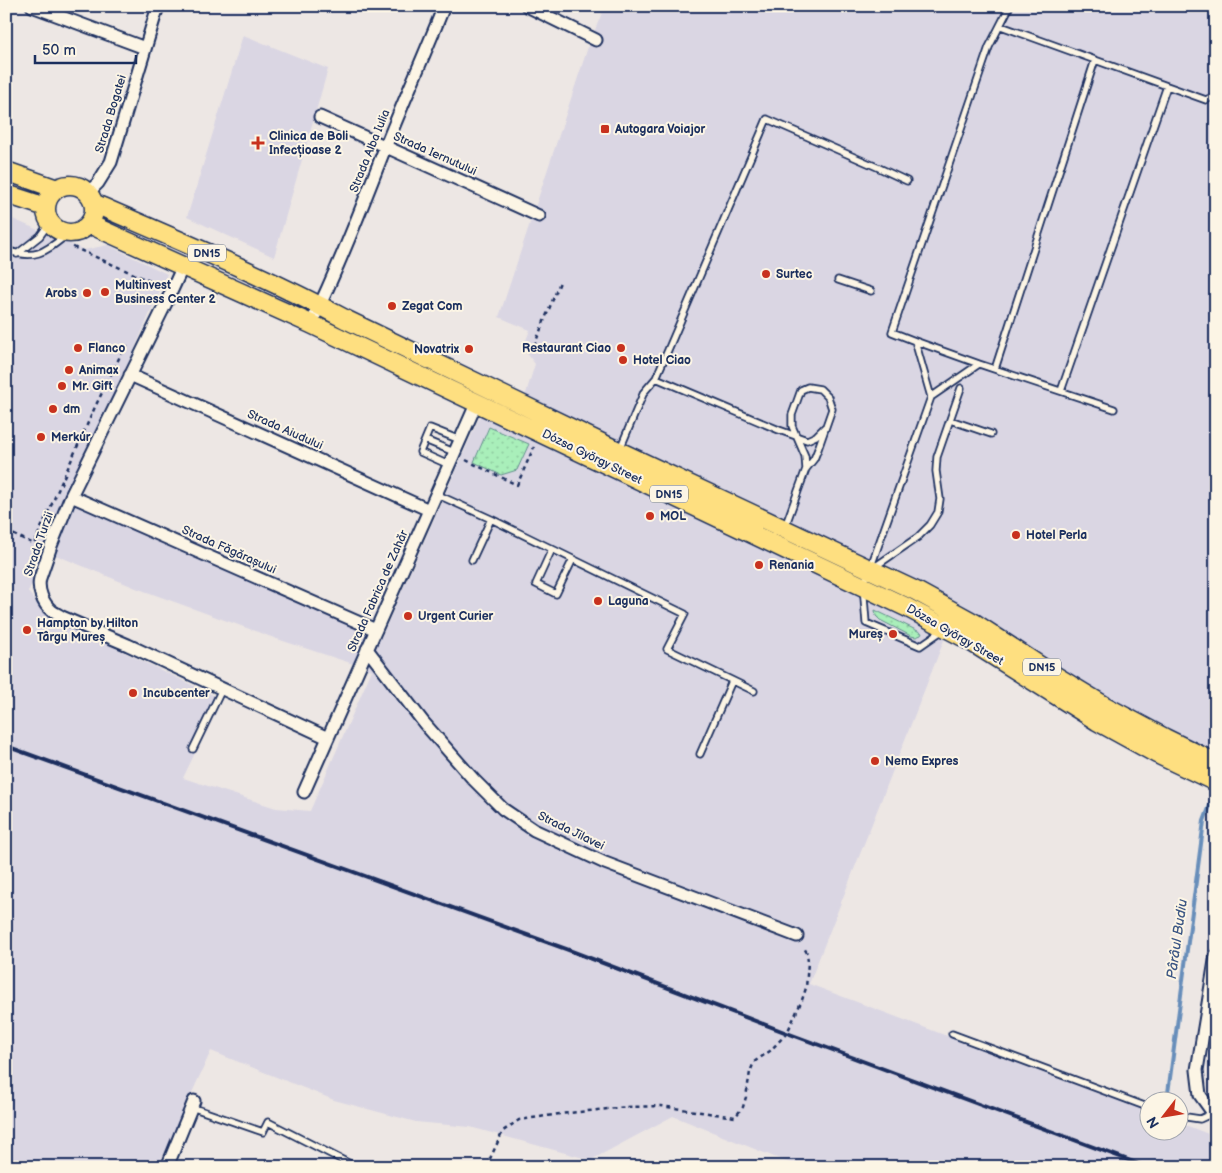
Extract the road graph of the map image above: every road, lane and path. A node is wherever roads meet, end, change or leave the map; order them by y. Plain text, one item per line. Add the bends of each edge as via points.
1 (32, 6) edge
2 (158, 6) edge
3 (444, 6) edge
4 (527, 6) edge
5 (1010, 6) edge
6 (1001, 26) junction
7 (596, 40) dead end
8 (145, 48) junction
9 (1095, 60) junction
10 (1167, 86) junction
11 (1216, 95) edge
12 (320, 117) dead end
13 (386, 147) junction
14 (6, 171) edge
15 (907, 181) dead end
16 (57, 189) junction
17 (6, 194) edge
18 (89, 196) junction
19 (48, 214) junction
20 (539, 216) dead end
21 (89, 224) junction
22 (71, 240) junction
23 (6, 250) edge
24 (17, 254) junction
25 (183, 266) junction
26 (838, 280) dead end
27 (560, 282) dead end
28 (166, 288) dead end
29 (871, 291) dead end
30 (320, 305) junction
31 (311, 324) junction
32 (915, 341) junction
33 (534, 346) dead end
34 (135, 351) dead end
35 (980, 364) junction
36 (995, 369) junction
37 (130, 375) junction
38 (656, 378) junction
39 (961, 388) dead end
40 (1061, 391) junction
41 (931, 397) junction
42 (476, 402) junction
43 (1114, 409) dead end
44 (950, 420) junction
45 (826, 427) junction
46 (991, 434) dead end
47 (797, 436) junction
48 (425, 440) junction
49 (460, 440) junction
50 (536, 443) dead end
51 (619, 451) junction
52 (454, 452) junction
53 (466, 460) dead end
54 (449, 464) junction
55 (806, 468) junction
56 (436, 494) junction
57 (71, 496) junction
58 (429, 510) junction
59 (491, 519) junction
60 (784, 529) junction
61 (6, 531) edge
62 (552, 549) junction
63 (573, 559) junction
64 (472, 560) dead end
65 (870, 569) junction
66 (862, 585) junction
67 (946, 628) junction
68 (376, 630) junction
69 (367, 649) junction
70 (732, 681) junction
71 (222, 689) junction
72 (754, 691) dead end
73 (328, 738) junction
74 (193, 749) dead end
75 (700, 754) dead end
76 (1214, 772) edge
77 (304, 792) dead end
78 (797, 936) joint
79 (1216, 955) edge
80 (952, 1034) dead end
81 (192, 1104) joint
82 (1140, 1104) edge
83 (1214, 1114) edge
84 (1190, 1118) edge
85 (167, 1167) edge
86 (356, 1167) edge
87 (488, 1167) edge

1 - 8 street
2 - 8 street, Strada Bogatei
3 - 13 street, Strada Alba Iulia
4 - 7 street
5 - 6 lane
6 - 9 lane
6 - 32 lane via 989,48 892,332
8 - 18 street, Strada Bogatei via 111,162
9 - 10 lane
9 - 36 lane
10 - 11 lane via 1206,100
10 - 40 lane
12 - 13 street, Strada Iernutului
13 - 20 street, Strada Iernutului
13 - 30 street, Strada Alba Iulia
14 - 16 main road, Dózsa György Street / DN15
15 - 38 lane via 767,119
16 - 18 main road, Dózsa György Street / DN15 via 78,186
16 - 19 main road via 48,200
17 - 19 main road
18 - 21 main road via 94,210
18 - 30 main road, Dózsa György Street / DN15
19 - 22 main road via 55,227
19 - 24 lane via 40,236
21 - 22 main road via 76,232
21 - 25 main road, Dózsa György Street / DN15
22 - 24 lane via 33,255
22 - 28 path
23 - 24 lane
25 - 31 main road, Dózsa György Street / DN15
25 - 37 street, Strada Turzii
26 - 29 lane
27 - 33 path
30 - 31 street, Strada Alba Iulia
30 - 51 main road, Dózsa György Street / DN15
31 - 42 main road, Dózsa György Street / DN15
32 - 35 lane
32 - 41 lane
34 - 61 path via 126,346 34,544
35 - 36 lane
35 - 41 lane
36 - 40 lane
37 - 57 street, Strada Turzii
37 - 58 street, Strada Aiudului
38 - 47 lane
38 - 51 lane via 644,392
39 - 44 lane
40 - 43 lane
41 - 65 lane
42 - 49 street, Strada Fabrica de Zahăr
42 - 66 main road, Dózsa György Street / DN15
44 - 46 lane
44 - 65 lane via 937,457 938,512 918,537
45 - 47 lane via 807,440
45 - 47 lane via 832,409 828,397 820,389 808,387 801,390 792,415 792,426
45 - 55 lane via 814,459
47 - 55 lane
48 - 49 lane via 430,428
48 - 52 lane
48 - 54 lane via 420,452
49 - 52 street, Strada Fabrica de Zahăr
50 - 53 path via 517,485
51 - 60 main road, Dózsa György Street / DN15
52 - 54 street, Strada Fabrica de Zahăr
54 - 56 street, Strada Fabrica de Zahăr
55 - 60 lane
56 - 58 street, Strada Fabrica de Zahăr
56 - 59 lane
57 - 68 street, Strada Făgărașului
57 - 71 street, Strada Turzii via 38,584 46,604 62,617
58 - 68 street, Strada Fabrica de Zahăr
59 - 62 lane
59 - 64 lane
60 - 65 main road, Dózsa György Street / DN15
62 - 63 lane
62 - 63 lane via 536,584 556,594
63 - 70 lane via 684,614 667,649
65 - 66 lane
65 - 76 main road, Dózsa György Street / DN15 via 976,624 1054,675 1165,738
66 - 67 main road, Dózsa György Street / DN15
66 - 67 lane via 866,623 920,646
67 - 76 main road, Dózsa György Street / DN15 via 1157,754
68 - 69 street, Strada Fabrica de Zahăr
69 - 73 street, Strada Fabrica de Zahăr
69 - 78 street, Strada Jilavei via 424,723 474,780 503,809 534,830 605,863
70 - 72 lane
70 - 75 lane
71 - 73 street, Strada Turzii
71 - 74 lane
73 - 77 street, Strada Fabrica de Zahăr
78 - 87 path via 807,953 808,962 802,1000 787,1033 770,1052 754,1062 743,1107 734,1117 660,1106 519,1120 503,1131
79 - 83 street via 1197,1070 1200,1095
80 - 82 lane
81 - 85 street
81 - 86 lane via 263,1132 268,1122
83 - 84 lane via 1200,1119

